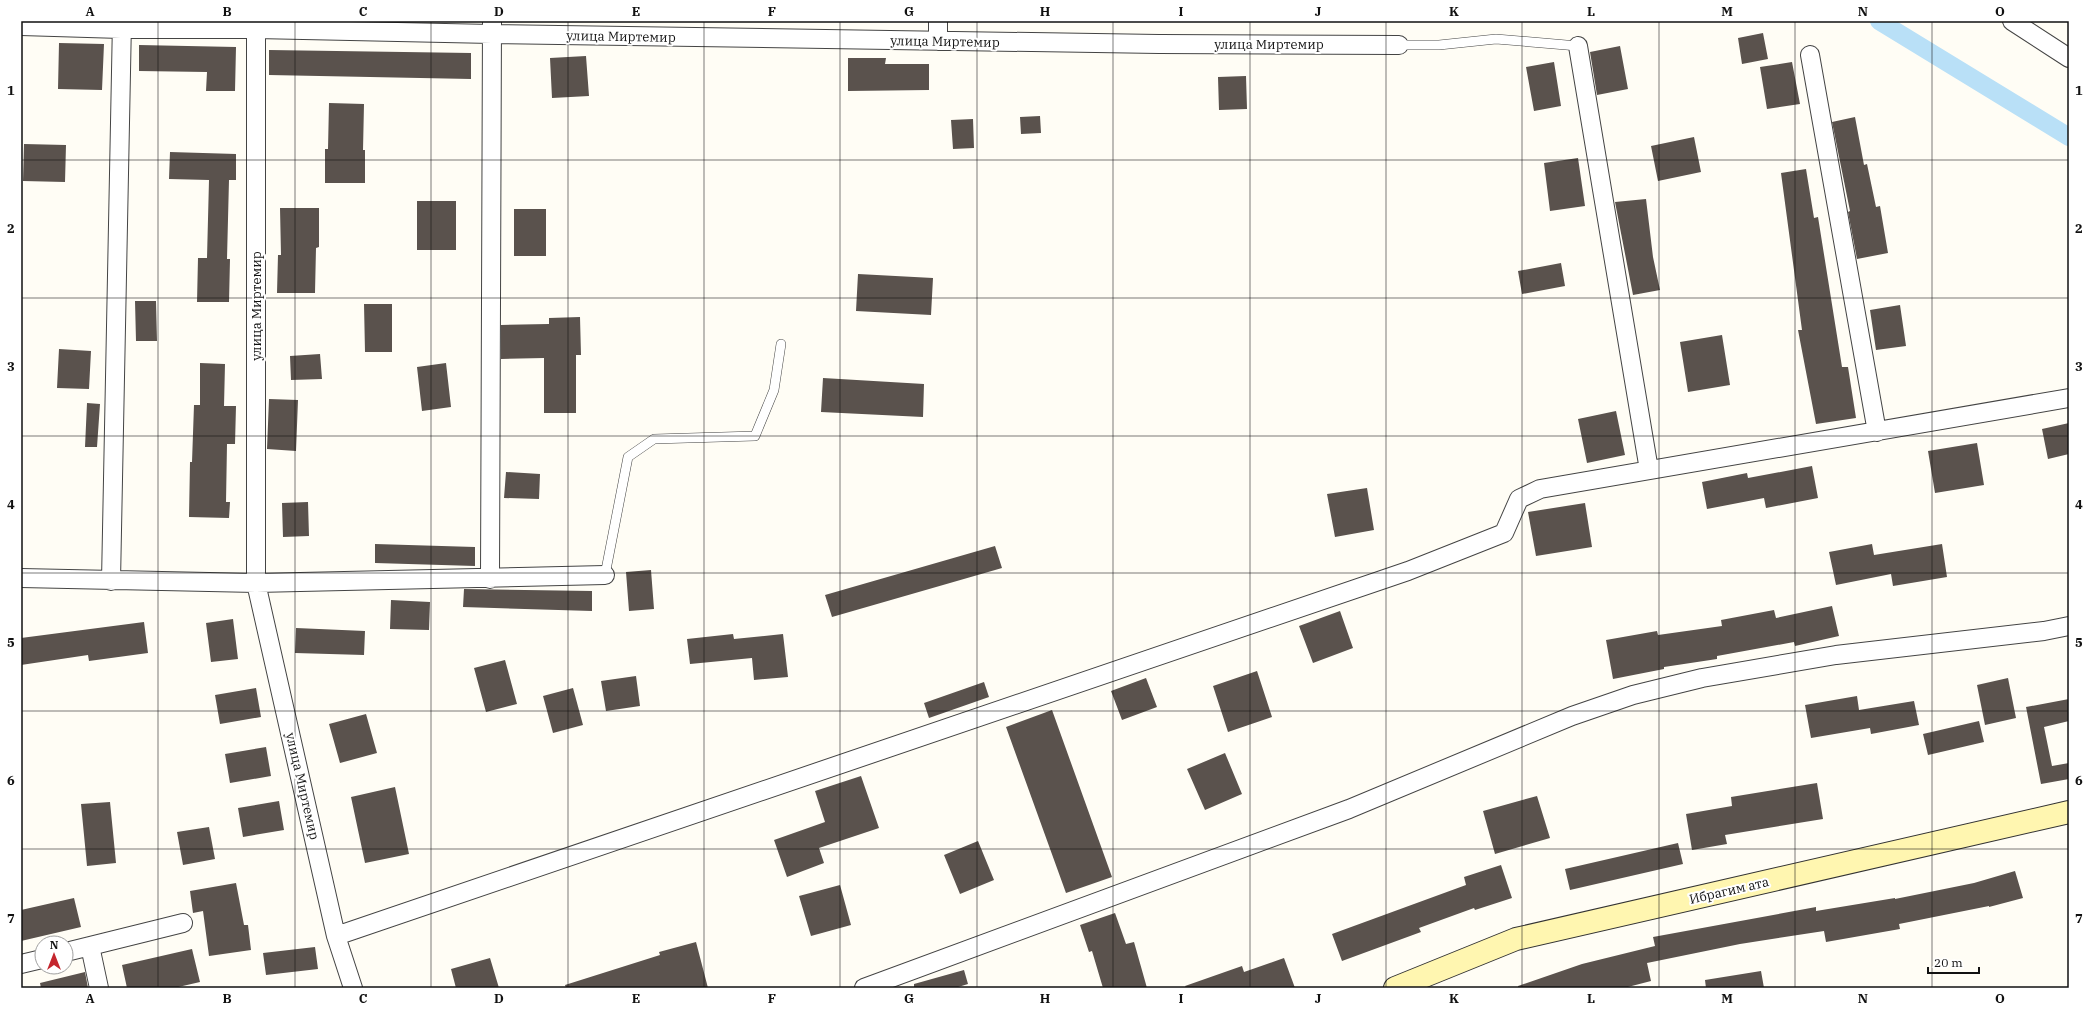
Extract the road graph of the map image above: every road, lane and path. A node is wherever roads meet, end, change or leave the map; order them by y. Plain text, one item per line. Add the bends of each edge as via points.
1 (938, 21) edge
2 (2012, 21) edge
3 (121, 25) edge
4 (256, 25) edge
5 (21, 26) edge
6 (492, 28) edge
7 (710, 29) edge
8 (938, 41) junction
9 (1399, 45) joint
10 (1578, 46) joint
11 (1810, 55) dead end
12 (2069, 58) edge
13 (781, 344) dead end
14 (2069, 398) edge
15 (1877, 432) junction
16 (1649, 470) junction
17 (605, 575) joint
18 (21, 578) edge
19 (490, 579) junction
20 (111, 581) junction
21 (256, 584) junction
22 (2069, 626) edge
23 (2069, 812) edge
24 (183, 923) dead end
25 (336, 936) junction
26 (90, 946) junction
27 (74, 950) edge
28 (34, 960) edge
29 (21, 964) edge
30 (99, 988) edge
31 (353, 988) edge
32 (864, 988) edge
33 (1395, 988) edge

1 - 8 street
2 - 12 street
3 - 4 street, улица Миртемир
3 - 5 street, улица Миртемир
3 - 20 street
4 - 6 street, улица Миртемир
4 - 21 street, улица Миртемир
6 - 7 street, улица Миртемир
6 - 19 street
7 - 8 street, улица Миртемир
8 - 9 street, улица Миртемир
9 - 10 lane via 1439,45 1496,39
10 - 16 street
11 - 15 street
13 - 17 lane via 774,390 755,436 654,439 628,457
14 - 15 street
15 - 16 street
16 - 25 street via 1540,489 1520,499 1504,533 1408,571
17 - 19 street
18 - 20 street
19 - 21 street
20 - 21 street
21 - 25 street, улица Миртемир
22 - 32 street via 1836,655 1702,678 1633,695 1572,716 1349,809
23 - 33 street, Ибрагим ата via 1516,939
24 - 26 street
25 - 31 street, улица Миртемир
26 - 27 street
26 - 30 street
28 - 29 street

